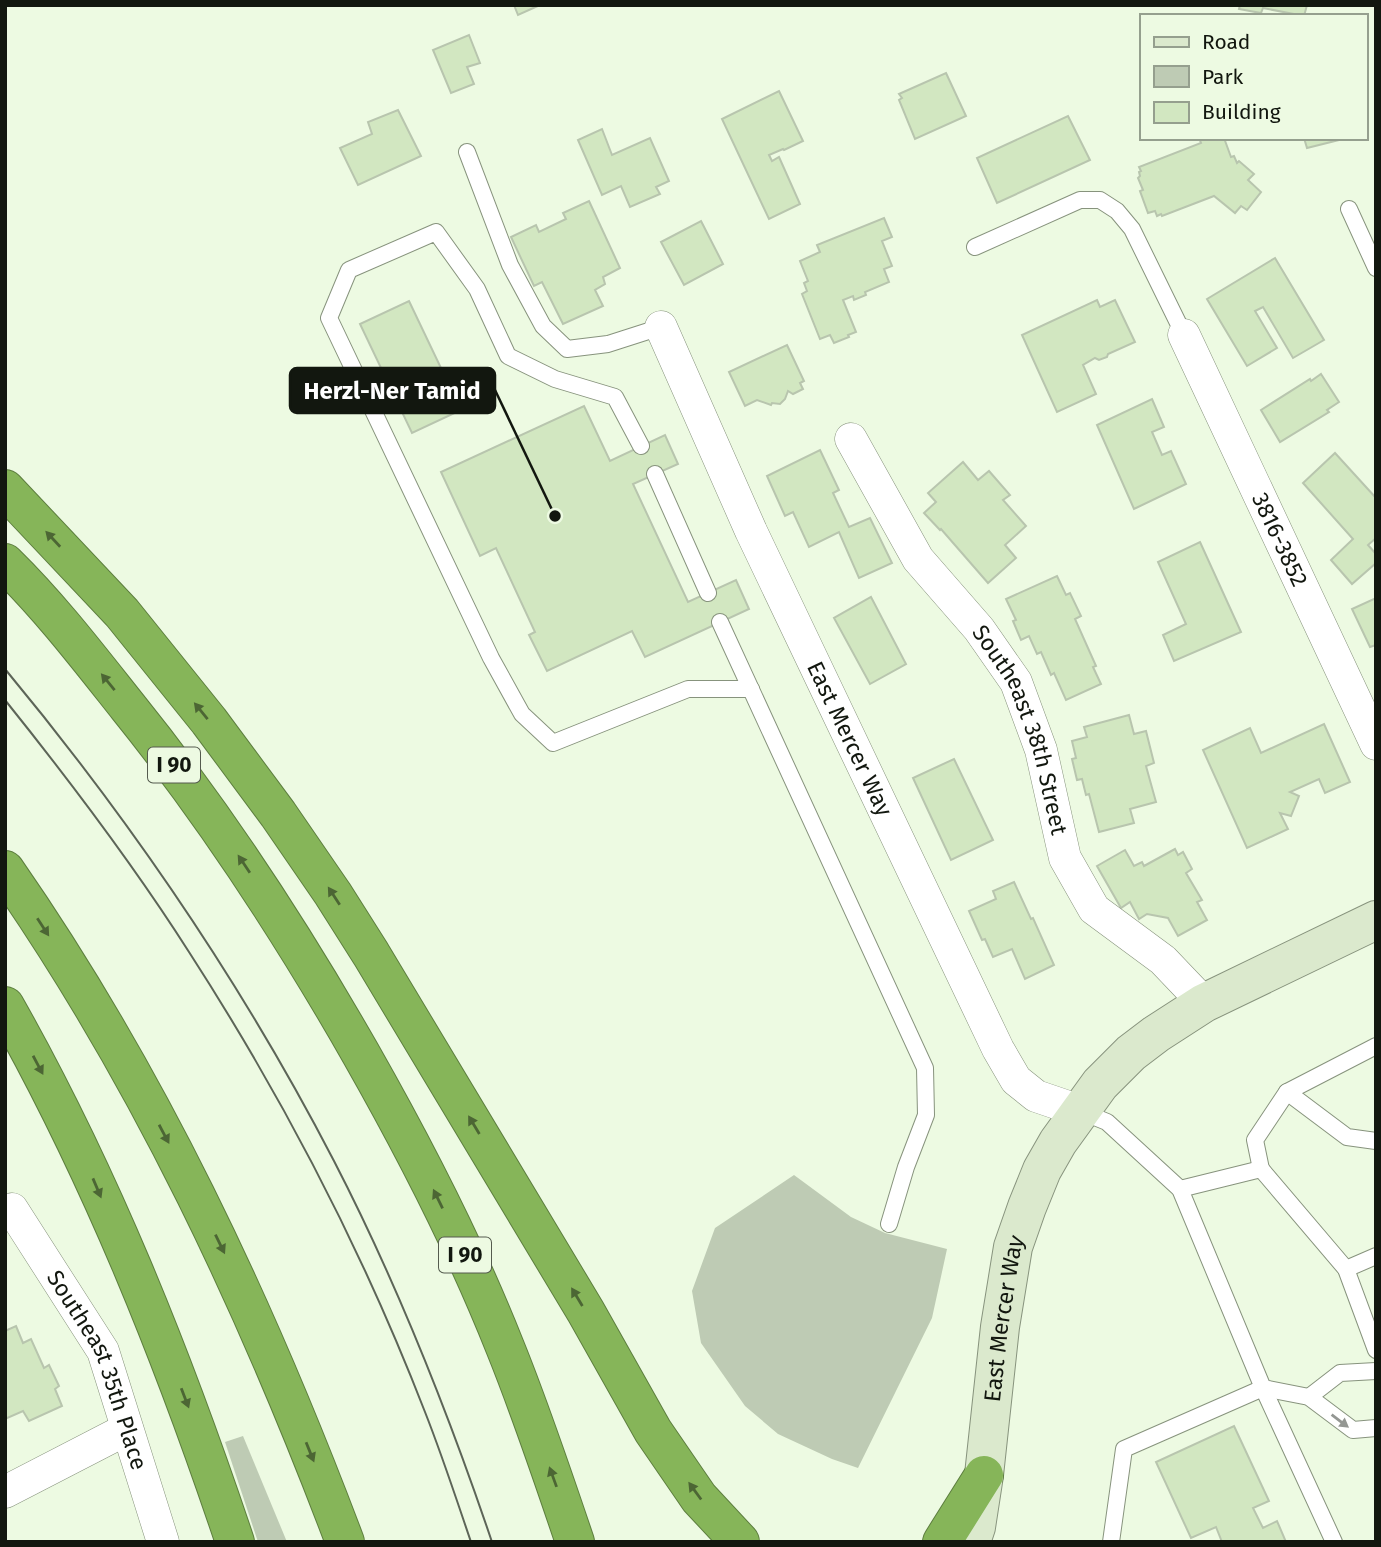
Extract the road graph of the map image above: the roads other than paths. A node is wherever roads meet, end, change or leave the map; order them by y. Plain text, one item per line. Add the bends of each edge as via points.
1 (467, 152) dead end
2 (1349, 209) dead end
3 (975, 247) dead end
4 (1376, 268) edge
5 (661, 327) joint
6 (1184, 335) joint
7 (851, 439) dead end
8 (641, 446) dead end
9 (654, 474) dead end
10 (5, 489) edge
11 (5, 563) edge
12 (708, 593) dead end
13 (720, 622) dead end
14 (751, 689) junction
15 (1376, 744) edge
16 (5, 870) edge
17 (1376, 920) edge
18 (1204, 1003) junction
19 (5, 1006) edge
20 (1376, 1046) edge
21 (1287, 1092) junction
22 (1080, 1111) junction
23 (1376, 1140) edge
24 (1261, 1169) junction
25 (1180, 1189) junction
26 (12, 1209) dead end
27 (889, 1224) dead end
28 (1376, 1256) edge
29 (1346, 1269) junction
30 (1376, 1350) edge
31 (1376, 1371) edge
32 (1263, 1388) junction
33 (1309, 1397) junction
34 (1376, 1428) edge
35 (127, 1429) junction
36 (984, 1475) junction
37 (5, 1492) edge
38 (163, 1542) edge
39 (235, 1542) edge
40 (345, 1542) edge
41 (575, 1542) edge
42 (740, 1542) edge
43 (942, 1542) edge
44 (971, 1542) edge
45 (1111, 1542) edge
46 (1334, 1542) edge

1 - 5 lane via 510,265 543,326 567,349 608,344
2 - 4 lane
3 - 6 lane via 1080,200 1100,200 1132,229
5 - 22 street, East Mercer Way via 751,531 998,1049 1016,1080 1036,1096
6 - 15 street, 3816-3852
7 - 18 street, Southeast 38th Street via 918,559 979,629 1016,682 1041,750 1065,858 1094,909 1163,960
8 - 14 lane via 615,397 555,379 508,356 477,289 436,232 349,270 329,318 522,715 553,743 688,689
9 - 12 lane
42 -> 10 highway via 699,1498 653,1431 371,954 278,814 122,613
41 -> 11 highway, I 90 via 505,1346 459,1242 321,984 185,781 85,653
13 - 14 lane
14 - 27 lane via 925,1068 926,1115
16 -> 40 highway via 82,987 190,1182 281,1381
17 - 18 street, East Mercer Way
18 - 22 street, East Mercer Way via 1131,1053
19 -> 39 highway via 69,1126 153,1315
20 - 21 lane
21 - 23 lane via 1348,1137
21 - 24 lane via 1255,1140
22 - 25 lane via 1107,1122
22 - 36 street, East Mercer Way via 1042,1170 1013,1247
24 - 25 lane
24 - 29 lane
25 - 32 lane
26 - 35 street, Southeast 35th Place via 103,1351
28 - 29 lane
29 - 30 lane
31 - 33 lane via 1340,1373
32 - 33 lane
32 - 45 lane via 1124,1448
32 - 46 lane
33 -> 34 lane via 1353,1430
35 - 37 street
35 - 38 street, Southeast 35th Place
36 - 43 highway
36 - 44 street, East Mercer Way

